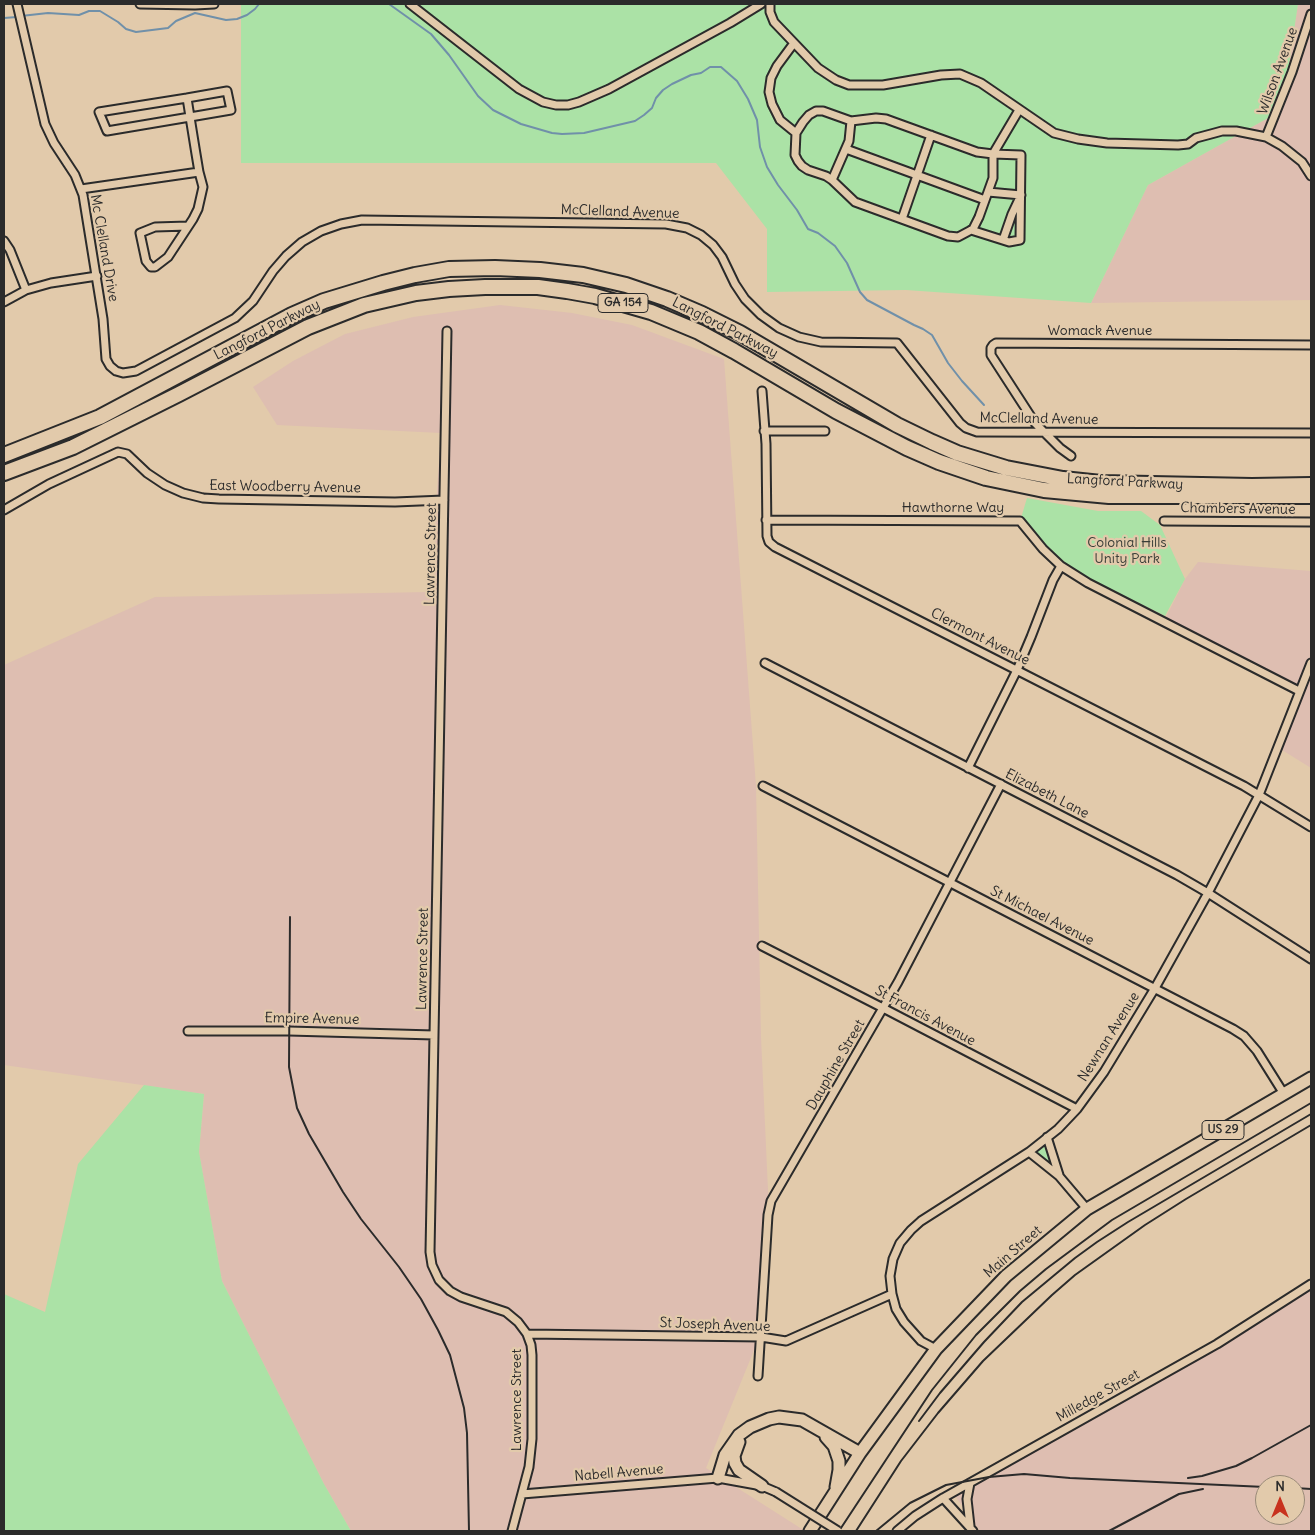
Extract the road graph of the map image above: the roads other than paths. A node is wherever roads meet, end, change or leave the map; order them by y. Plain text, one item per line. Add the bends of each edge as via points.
1 (17, 4) edge
2 (140, 4) edge
3 (214, 4) edge
4 (410, 4) edge
5 (761, 4) edge
6 (770, 4) edge
7 (1311, 14) edge
8 (794, 43) junction
9 (187, 98) junction
10 (1019, 110) junction
11 (190, 118) junction
12 (851, 121) junction
13 (796, 132) junction
14 (931, 135) junction
15 (1266, 137) junction
16 (846, 149) junction
17 (993, 154) junction
18 (199, 172) junction
19 (917, 176) junction
20 (1311, 176) edge
21 (832, 180) junction
22 (81, 189) junction
23 (988, 192) junction
24 (1020, 195) junction
25 (985, 200) junction
26 (902, 219) junction
27 (188, 226) junction
28 (971, 230) junction
29 (1003, 240) junction
30 (4, 241) edge
31 (97, 276) junction
32 (26, 290) junction
33 (4, 302) edge
34 (448, 331) dead end
35 (1311, 345) edge
36 (157, 360) joint
37 (762, 391) dead end
38 (764, 431) junction
39 (825, 431) dead end
40 (1044, 432) junction
41 (1311, 433) edge
42 (73, 447) junction
43 (4, 455) edge
44 (1071, 456) dead end
45 (4, 473) edge
46 (4, 481) edge
47 (1311, 484) edge
48 (1311, 496) edge
49 (444, 500) junction
50 (4, 510) edge
51 (766, 520) junction
52 (1164, 521) dead end
53 (1311, 522) edge
54 (1061, 566) junction
55 (764, 663) dead end
56 (1311, 663) edge
57 (1017, 670) junction
58 (1300, 691) junction
59 (968, 768) junction
60 (1001, 784) junction
61 (763, 786) dead end
62 (1258, 795) junction
63 (1311, 827) edge
64 (950, 882) junction
65 (1208, 893) junction
66 (762, 946) dead end
67 (1311, 959) edge
68 (1155, 988) junction
69 (883, 1008) junction
70 (188, 1031) dead end
71 (434, 1035) junction
72 (1311, 1078) edge
73 (1284, 1094) junction
74 (1077, 1109) junction
75 (1047, 1137) junction
76 (1029, 1152) junction
77 (1059, 1176) junction
78 (1087, 1209) junction
79 (1311, 1284) edge
80 (892, 1294) junction
81 (527, 1334) junction
82 (760, 1337) junction
83 (936, 1349) junction
84 (758, 1376) dead end
85 (818, 1428) junction
86 (744, 1432) junction
87 (860, 1453) junction
88 (718, 1478) junction
89 (970, 1483) junction
90 (762, 1486) junction
91 (834, 1493) junction
92 (522, 1494) junction
93 (943, 1498) junction
94 (972, 1529) edge
95 (512, 1531) edge
96 (810, 1531) edge
97 (838, 1531) edge
98 (897, 1531) edge

1 - 22 street, Mc Clelland Drive via 45,124
2 - 3 street
4 - 5 street via 519,89 538,100 556,105 579,102 609,89
6 - 8 street via 774,22
7 - 15 street, Wilson Avenue
8 - 10 street via 818,68 849,85 883,85 960,74 981,83
8 - 13 street via 777,66 769,92 780,120
9 - 11 street
9 - 11 street via 227,90 231,110
9 - 11 street via 99,112 107,131
10 - 15 street via 1054,133 1102,142 1178,145 1222,131
10 - 17 street
11 - 18 street
12 - 13 street via 816,111 802,122
12 - 14 street via 886,119
12 - 16 street
13 - 21 street via 795,154 798,161 808,170
14 - 17 street via 977,152
14 - 19 street
15 - 20 street via 1302,162
16 - 19 street
16 - 21 street
17 - 23 street via 993,178
17 - 24 street via 1021,156
18 - 22 street
18 - 27 street via 202,197
19 - 25 street
19 - 26 street
21 - 26 street via 855,202
22 - 31 street, Mc Clelland Drive
23 - 24 street
23 - 25 street
24 - 29 street
24 - 29 street via 1020,240
25 - 28 street
26 - 28 street via 955,238
27 - 27 street via 168,257 151,267 146,261 140,233 155,227
28 - 29 street
30 - 32 street
31 - 32 street
31 - 36 street, Mc Clelland Drive via 106,359 110,366 116,371 130,373
32 - 33 street
34 - 49 street, Lawrence Street
35 - 40 street, Womack Avenue via 996,343 990,348 991,355
36 - 40 street, McClelland Avenue via 235,318 253,301 286,256 320,231 341,224 362,220 666,224 687,228 714,245 745,299 779,328 821,342 897,342 966,428 978,432
37 - 38 street, Clermont Avenue
38 - 39 street
38 - 51 street, Clermont Avenue
40 - 41 street, McClelland Avenue
40 - 44 street
42 - 45 highway, Langford Parkway / GA 154
42 - 46 highway
42 - 48 highway, Langford Parkway / GA 154 via 308,327 364,305 449,289 538,287 595,296 651,312 699,332 907,448 986,478 1044,490 1109,496
43 - 47 highway, Langford Parkway / GA 154 via 100,417 324,301 415,275 449,269 495,268 583,275 667,299 740,334 905,429 957,453 1006,468 1101,483
49 - 50 street, East Woodberry Avenue via 203,498 165,485 127,454 118,452 48,484
49 - 71 street, Lawrence Street
51 - 54 street, Hawthorne Way via 1020,521
51 - 57 street, Clermont Avenue via 767,536 775,547
52 - 53 street, Chambers Avenue
54 - 57 street
54 - 58 street, Hawthorne Way via 1088,584
55 - 59 street, Elizabeth Lane
56 - 58 street, Newnan Avenue
57 - 59 street
57 - 62 street, Clermont Avenue
58 - 62 street, Newnan Avenue
59 - 60 street, Elizabeth Lane
60 - 64 street, Dauphine Street
60 - 65 street, Elizabeth Lane
61 - 64 street, St Michael Avenue
62 - 63 street, Clermont Avenue
62 - 65 street, Newnan Avenue
64 - 68 street, St Michael Avenue
64 - 69 street, Dauphine Street
65 - 67 street, Elizabeth Lane
65 - 68 street, Newnan Avenue
66 - 69 street, St Francis Avenue
68 - 73 street, St Michael Avenue via 1244,1036 1258,1051
68 - 74 street, Newnan Avenue via 1104,1072
69 - 74 street, St Francis Avenue
69 - 82 street, Dauphine Street via 771,1201
70 - 71 street, Empire Avenue
71 - 81 street, Lawrence Street via 432,1265 450,1291 506,1312
72 - 73 main road, Main Street / US 29
73 - 78 main road, Main Street / US 29
74 - 75 street, Newnan Avenue
75 - 76 street, Newnan Avenue
75 - 77 street
76 - 77 street
76 - 80 street, Newnan Avenue via 911,1230 893,1259 890,1276
77 - 78 street
78 - 83 main road, Main Street / US 29 via 1006,1276
79 - 89 street, Milledge Street via 1217,1344
80 - 82 street, St Joseph Avenue via 786,1341
80 - 83 street, Newnan Avenue via 904,1322 921,1341
81 - 82 street, St Joseph Avenue
81 - 92 street, Lawrence Street via 532,1355 532,1440
82 - 84 street, Dauphine Street
83 - 87 main road, Main Street / US 29
85 - 86 main road via 802,1420 779,1417 759,1422
85 - 87 main road
85 - 91 main road via 837,1454 839,1470
86 - 88 main road via 725,1455
86 - 90 main road via 736,1447 735,1463 739,1470
87 - 91 main road, Main Street / US 29
88 - 90 street, Nabell Avenue
88 - 92 street, Nabell Avenue
89 - 93 street, Milledge Street
89 - 94 street via 967,1499
90 - 97 street, Nabell Avenue, bridge
91 - 96 main road, Main Street / US 29
92 - 95 street, Lawrence Street
93 - 94 street
93 - 98 street, Milledge Street

